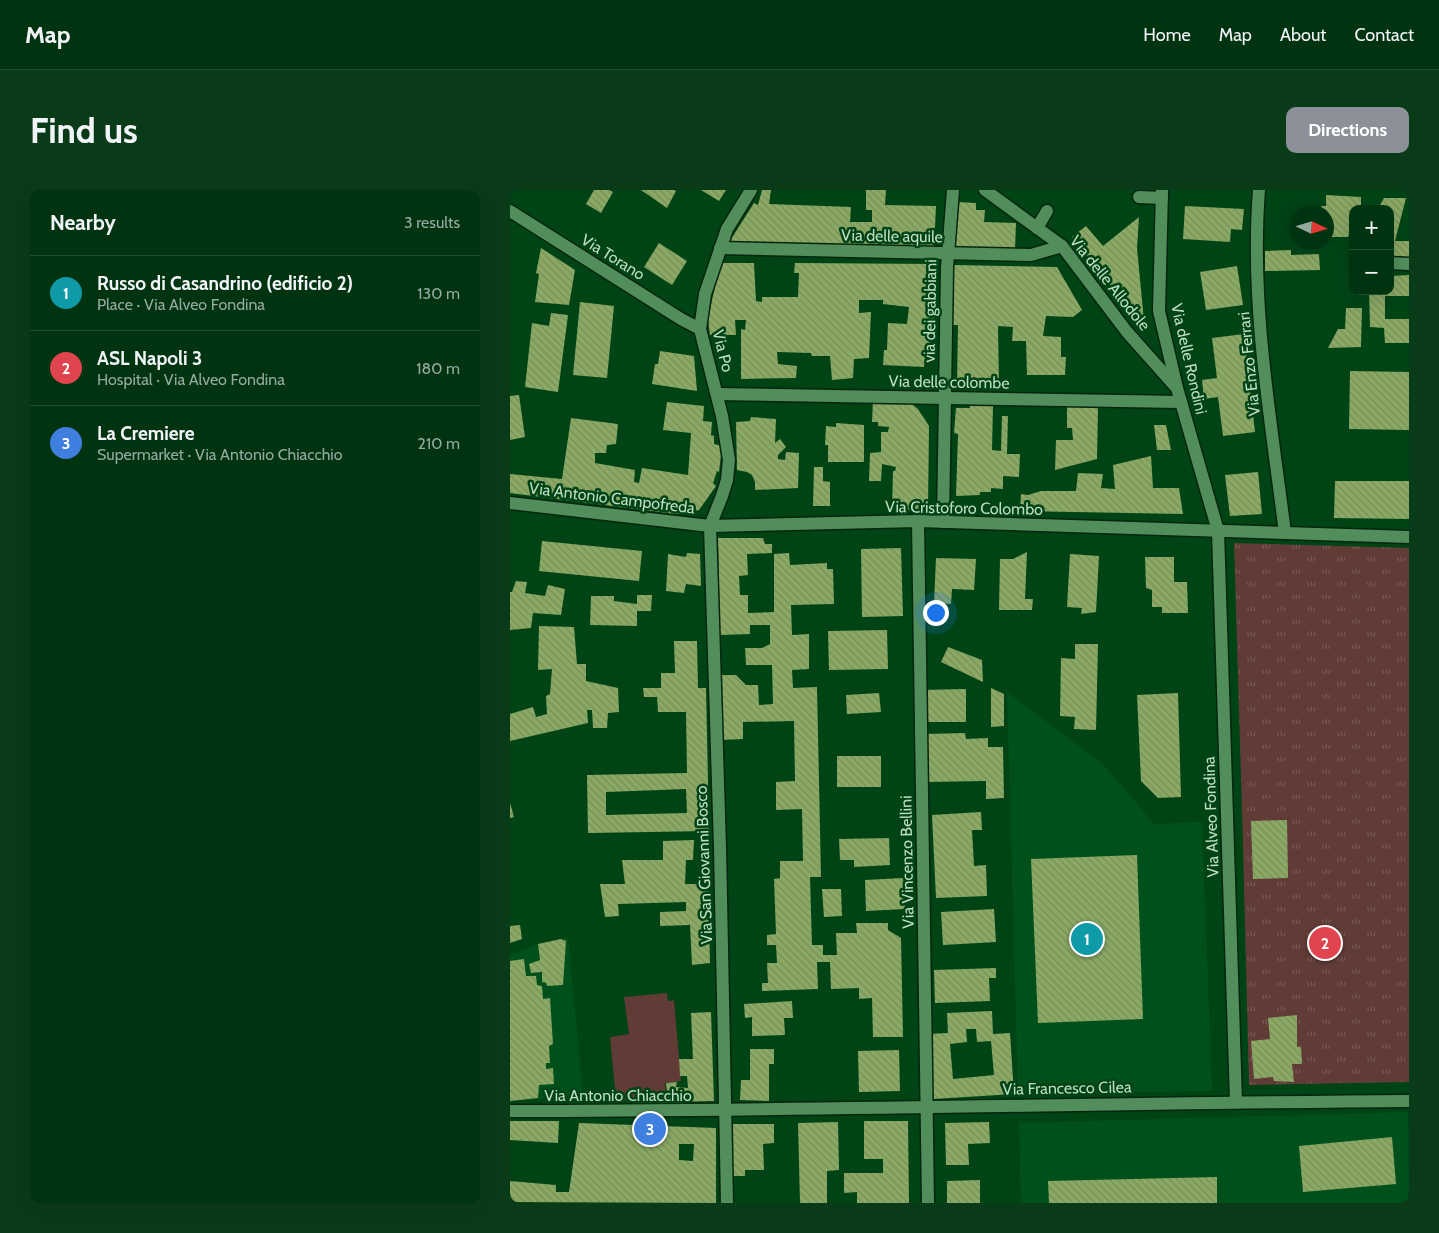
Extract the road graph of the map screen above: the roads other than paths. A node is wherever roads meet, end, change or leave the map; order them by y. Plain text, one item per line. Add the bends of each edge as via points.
1 (752, 190) edge
2 (953, 190) edge
3 (985, 190) edge
4 (1258, 190) edge
5 (1162, 194) edge
6 (1140, 197) dead end
7 (510, 211) edge
8 (1047, 211) dead end
9 (1037, 228) junction
10 (1062, 246) junction
11 (720, 248) junction
12 (948, 254) junction
13 (1394, 264) edge
14 (1409, 264) edge
15 (700, 329) junction
16 (1177, 388) junction
17 (717, 394) junction
18 (945, 399) junction
19 (1181, 402) junction
20 (510, 503) edge
21 (918, 521) junction
22 (943, 522) junction
23 (710, 526) junction
24 (1218, 531) junction
25 (1285, 533) junction
26 (1409, 537) edge
27 (1409, 1101) edge
28 (1236, 1102) junction
29 (927, 1107) junction
30 (510, 1111) edge
31 (726, 1111) junction
32 (727, 1203) edge
33 (928, 1203) edge

1 - 11 street, Via Po via 727,229
2 - 12 street, via dei gabbiani
3 - 9 street, Via delle Allodole
4 - 25 street, Via Enzo Ferrari via 1259,324
5 - 6 street
5 - 16 street, Via delle Rondini via 1159,311
7 - 15 street, Via Torano
8 - 9 street
9 - 10 street, Via delle Allodole
10 - 12 street, Via delle aquile via 1031,255
10 - 16 street, Via delle Allodole via 1127,332
11 - 12 street, Via delle aquile
11 - 15 street, Via Po via 705,294
12 - 18 street, via dei gabbiani
13 - 14 street
15 - 17 street, Via Po
16 - 19 street, Via delle Rondini
17 - 18 street, Via delle colombe
17 - 23 street, Via Po via 729,460 727,480
18 - 19 street, Via delle colombe
18 - 22 street, via dei gabbiani
19 - 24 street, Via delle Rondini
20 - 23 street, Via Antonio Campofreda
21 - 22 street, Via Cristoforo Colombo
21 - 23 street, Via Cristoforo Colombo
21 - 29 street, Via Vincenzo Bellini
22 - 24 street, Via Cristoforo Colombo
23 - 31 street, Via San Giovanni Bosco
24 - 25 street, Via Cristoforo Colombo
24 - 28 street, Via Alveo Fondina
25 - 26 street, Via Cristoforo Colombo
27 - 28 street, Via Francesco Cilea
28 - 29 street, Via Francesco Cilea
29 - 31 street, Via Francesco Cilea
29 - 33 street, Via Vincenzo Bellini
30 - 31 street, Via Antonio Chiacchio
31 - 32 street, Via San Giovanni Bosco

